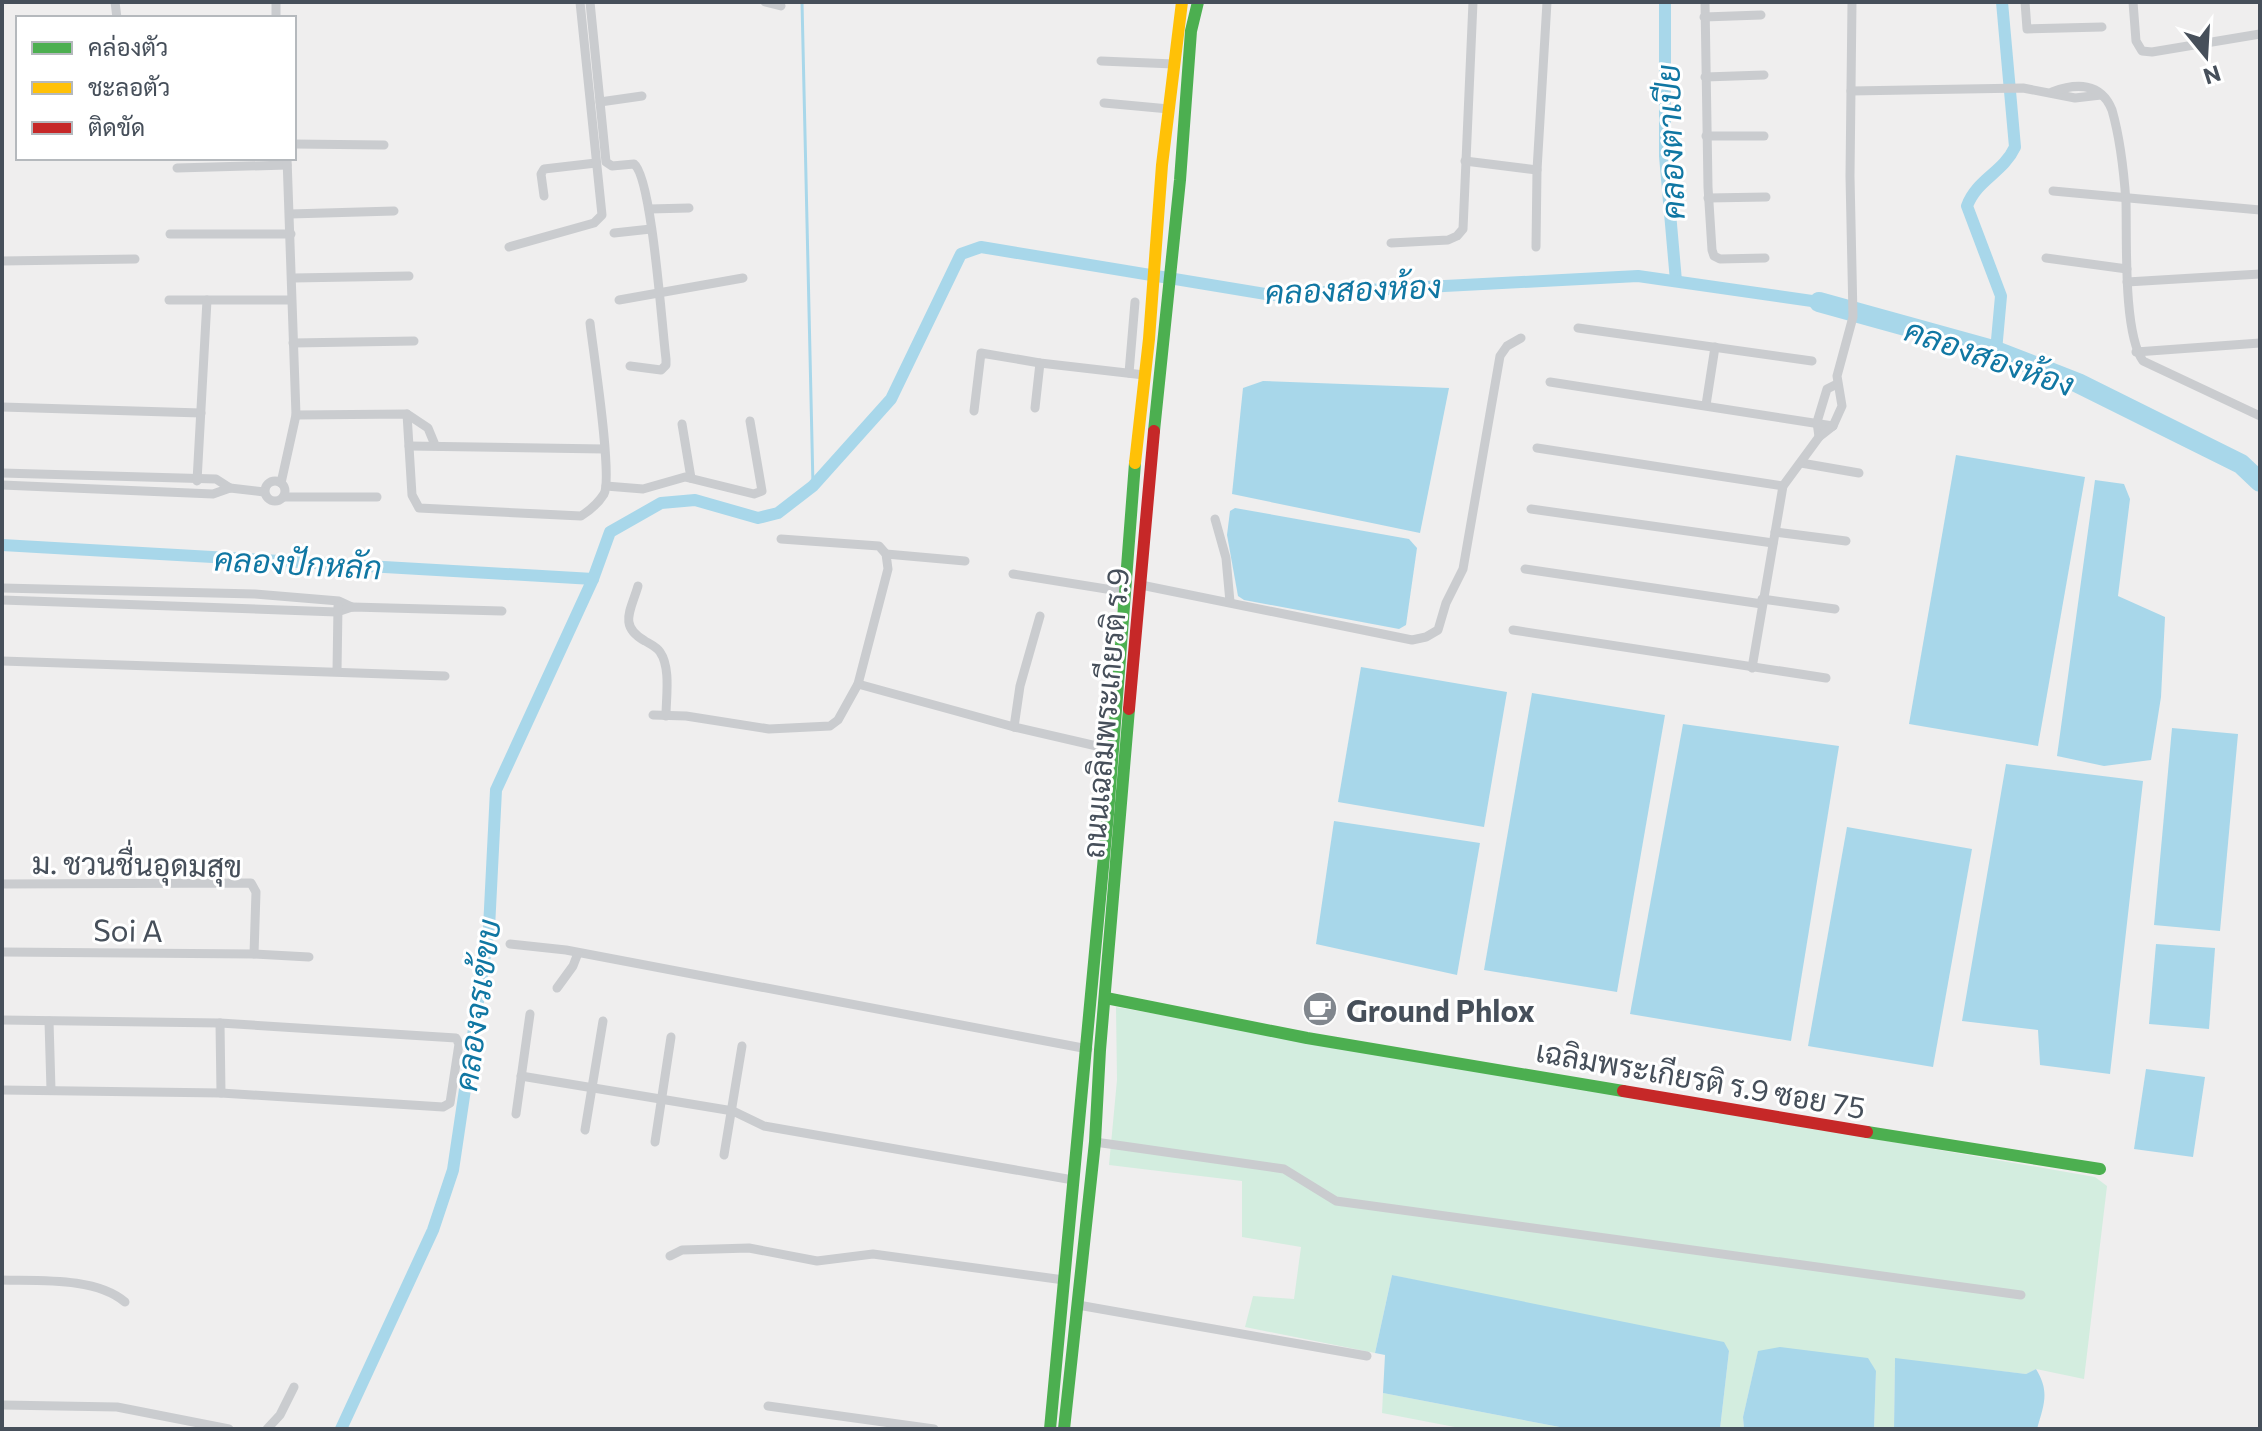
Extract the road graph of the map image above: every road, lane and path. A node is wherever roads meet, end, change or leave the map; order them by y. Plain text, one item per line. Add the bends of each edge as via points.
1 (580, 2) edge
2 (590, 2) edge
3 (765, 2) edge
4 (1182, 2) edge
5 (1198, 2) edge
6 (1473, 2) edge
7 (1547, 2) edge
8 (1705, 2) edge
9 (1852, 2) edge
10 (2025, 2) edge
11 (2133, 2) edge
12 (781, 6) dead end
13 (1761, 15) dead end
14 (1704, 17) junction
15 (2102, 27) dead end
16 (2260, 34) edge
17 (1101, 61) dead end
18 (1174, 64) junction
19 (1764, 75) dead end
20 (1705, 77) junction
21 (1851, 91) junction
22 (642, 96) dead end
23 (600, 102) junction
24 (1104, 103) dead end
25 (1169, 109) junction
26 (1706, 136) junction
27 (1764, 136) dead end
28 (296, 144) edge
29 (384, 145) dead end
30 (287, 161) edge
31 (1465, 161) junction
32 (596, 163) junction
33 (177, 168) dead end
34 (1537, 170) junction
35 (2053, 191) dead end
36 (544, 196) dead end
37 (1766, 197) dead end
38 (1708, 198) junction
39 (2126, 199) junction
40 (689, 208) dead end
41 (649, 209) junction
42 (2260, 210) edge
43 (394, 211) dead end
44 (290, 214) junction
45 (651, 229) junction
46 (614, 233) dead end
47 (170, 234) dead end
48 (291, 234) junction
49 (1391, 243) dead end
50 (509, 247) dead end
51 (1536, 247) dead end
52 (1765, 258) dead end
53 (2046, 258) dead end
54 (135, 259) dead end
55 (2, 261) edge
56 (2127, 269) junction
57 (2260, 274) edge
58 (409, 276) dead end
59 (293, 278) junction
60 (743, 278) dead end
61 (2127, 282) junction
62 (658, 293) junction
63 (169, 300) dead end
64 (207, 300) junction
65 (291, 300) junction
66 (619, 300) dead end
67 (1135, 302) dead end
68 (590, 323) dead end
69 (1578, 328) dead end
70 (1521, 338) dead end
71 (1156, 340) junction
72 (414, 341) dead end
73 (293, 343) junction
74 (2260, 343) edge
75 (1715, 347) junction
76 (2136, 352) junction
77 (1812, 361) dead end
78 (1040, 363) junction
79 (630, 366) dead end
80 (1129, 373) junction
81 (1144, 375) junction
82 (1837, 380) junction
83 (1550, 382) dead end
84 (1706, 405) junction
85 (2, 407) edge
86 (1035, 408) dead end
87 (974, 411) dead end
88 (201, 413) junction
89 (407, 414) junction
90 (296, 415) junction
91 (2260, 416) edge
92 (750, 421) dead end
93 (1817, 422) junction
94 (682, 424) dead end
95 (1833, 426) junction
96 (1819, 437) junction
97 (435, 445) junction
98 (409, 446) junction
99 (1537, 448) dead end
100 (604, 449) junction
101 (1801, 463) junction
102 (7, 473) edge
103 (1859, 473) dead end
104 (691, 478) junction
105 (197, 479) junction
106 (281, 483) junction
107 (7, 485) edge
108 (606, 486) junction
109 (1783, 486) junction
110 (230, 488) junction
111 (264, 492) junction
112 (197, 493) junction
113 (284, 497) junction
114 (377, 497) dead end
115 (1531, 509) dead end
116 (1215, 519) dead end
117 (1775, 532) junction
118 (781, 539) dead end
119 (1846, 541) dead end
120 (1773, 543) junction
121 (883, 550) junction
122 (965, 561) dead end
123 (1525, 569) dead end
124 (1013, 574) dead end
125 (1141, 585) junction
126 (638, 586) dead end
127 (2, 588) edge
128 (179, 592) junction
129 (1125, 592) junction
130 (2, 600) edge
131 (1762, 601) junction
132 (1230, 602) junction
133 (178, 604) junction
134 (338, 606) junction
135 (1835, 609) dead end
136 (502, 611) dead end
137 (1040, 616) dead end
138 (1513, 630) dead end
139 (2, 661) edge
140 (1752, 668) junction
141 (337, 671) junction
142 (445, 676) dead end
143 (1826, 678) dead end
144 (858, 684) junction
145 (653, 715) dead end
146 (666, 716) junction
147 (1014, 727) junction
148 (1114, 750) junction
149 (2, 884) edge
150 (510, 944) dead end
151 (2, 952) edge
152 (578, 953) junction
153 (254, 954) junction
154 (309, 957) dead end
155 (557, 988) dead end
156 (1106, 998) junction
157 (530, 1014) dead end
158 (2, 1020) edge
159 (49, 1021) junction
160 (603, 1021) dead end
161 (220, 1023) junction
162 (671, 1037) dead end
163 (742, 1046) dead end
164 (1088, 1049) junction
165 (521, 1076) junction
166 (591, 1086) junction
167 (2, 1090) edge
168 (51, 1090) junction
169 (221, 1093) junction
170 (663, 1098) junction
171 (733, 1111) junction
172 (516, 1114) dead end
173 (585, 1130) dead end
174 (655, 1142) dead end
175 (1095, 1142) junction
176 (724, 1155) dead end
177 (2100, 1169) dead end
178 (1073, 1180) junction
179 (670, 1256) dead end
180 (2, 1280) edge
181 (1064, 1280) junction
182 (2021, 1295) dead end
183 (125, 1302) dead end
184 (1078, 1305) junction
185 (1367, 1356) dead end
186 (294, 1387) dead end
187 (2, 1405) edge
188 (768, 1406) dead end
189 (273, 1427) edge
190 (229, 1429) edge
191 (934, 1429) edge
192 (1050, 1429) edge
193 (1064, 1429) edge

1 - 32 street
2 - 23 street
3 - 12 street
4 - 18 main road, ถนนเฉลิมพระเกียรติ ร.9
5 - 71 main road, ถนนเฉลิมพระเกียรติ ร.9
6 - 31 street
7 - 34 street
8 - 14 street
9 - 21 street
10 - 15 street via 2027,29
11 - 16 street via 2136,41 2142,51
13 - 14 street
14 - 20 street
17 - 18 street
18 - 25 main road, ถนนเฉลิมพระเกียรติ ร.9
19 - 20 street
20 - 26 street
21 - 39 street via 2023,88 2077,98 2101,95 2110,103 2115,121
21 - 82 street via 1853,317
22 - 23 street
23 - 41 street via 606,162 638,166
24 - 25 street
25 - 71 main road, ถนนเฉลิมพระเกียรติ ร.9
26 - 27 street
26 - 38 street
28 - 29 street
30 - 33 street
30 - 44 street
31 - 34 street
31 - 49 street via 1463,229 1457,236
32 - 36 street via 544,169
32 - 50 street via 600,220
34 - 51 street
35 - 39 street
37 - 38 street
38 - 52 street via 1714,256
39 - 42 street
39 - 56 street
40 - 41 street
41 - 45 street
43 - 44 street
44 - 48 street
45 - 46 street
45 - 62 street
47 - 48 street
48 - 59 street
53 - 56 street
54 - 55 street
56 - 61 street
57 - 61 street
58 - 59 street
59 - 65 street
60 - 62 street
61 - 76 street
62 - 66 street
62 - 79 street via 666,365 661,370
63 - 64 street
64 - 65 street
64 - 88 street
65 - 73 street
67 - 80 street
68 - 100 street
69 - 75 street
70 - 132 street via 1500,356 1463,569 1438,630 1412,640
71 - 81 main road, ถนนเฉลิมพระเกียรติ ร.9
71 - 125 main road, ถนนเฉลิมพระเกียรติ ร.9
72 - 73 street
73 - 90 street
74 - 76 street
75 - 77 street
75 - 84 street
76 - 91 street via 2143,361
78 - 80 street
78 - 86 street
78 - 87 street via 981,353
80 - 81 street
81 - 129 main road, ถนนเฉลิมพระเกียรติ ร.9
82 - 93 street via 1827,389
82 - 95 street via 1842,406
83 - 84 street
84 - 93 street
85 - 88 street
88 - 105 street
89 - 90 street
89 - 97 street via 428,428
89 - 98 street
90 - 106 street
92 - 104 street via 762,491 754,494
93 - 95 street
93 - 96 street
94 - 104 street
95 - 96 street
96 - 101 street
97 - 98 street
97 - 100 street
98 - 108 street via 412,495 419,508 581,516
99 - 109 street
100 - 108 street
101 - 103 street
101 - 109 street
102 - 105 street
102 - 107 street
104 - 108 street via 643,489
105 - 110 street via 216,479
105 - 112 street
106 - 111 street via 270,482
106 - 113 street
107 - 112 street
109 - 117 street
110 - 111 street
110 - 112 street
111 - 113 street via 272,502
113 - 114 street
115 - 120 street
116 - 132 street
117 - 119 street
117 - 120 street
118 - 121 street
120 - 131 street
121 - 122 street
121 - 144 street via 888,569
123 - 131 street
124 - 129 street
125 - 132 street
125 - 156 main road, ถนนเฉลิมพระเกียรติ ร.9
126 - 146 street via 629,629 660,651
127 - 128 street
128 - 133 street
128 - 134 street
129 - 148 main road, ถนนเฉลิมพระเกียรติ ร.9
130 - 133 street
131 - 135 street
131 - 140 street
133 - 134 street
134 - 136 street
134 - 141 street
137 - 147 street
138 - 140 street
139 - 141 street
140 - 143 street
141 - 142 street
144 - 146 street via 838,720 820,728 769,729
144 - 147 street
145 - 146 street
147 - 148 street
148 - 164 main road, ถนนเฉลิมพระเกียรติ ร.9
149 - 153 street, ม. ชวนชื่นอุดมสุข via 251,883 256,892
150 - 152 street
151 - 153 street, Soi A
152 - 155 street
152 - 164 street
153 - 154 street, Soi A
156 - 175 main road, ถนนเฉลิมพระเกียรติ ร.9
156 - 177 main road, เฉลิมพระเกียรติ ร.9 ซอย 75 via 1353,1046
157 - 165 street
158 - 159 street
159 - 161 street
159 - 168 street
160 - 166 street
161 - 169 street
161 - 169 street via 456,1038 459,1044 450,1103 443,1107
162 - 170 street
163 - 171 street
164 - 178 main road, ถนนเฉลิมพระเกียรติ ร.9
165 - 166 street
165 - 172 street
166 - 170 street
166 - 173 street
167 - 168 street
168 - 169 street
170 - 171 street
170 - 174 street
171 - 176 street
171 - 178 street via 764,1126
175 - 182 street via 1284,1169 1336,1201
175 - 184 main road, ถนนเฉลิมพระเกียรติ ร.9
178 - 181 main road, ถนนเฉลิมพระเกียรติ ร.9
179 - 181 street via 682,1250 749,1248 817,1261 873,1254
180 - 183 street via 70,1282 116,1294
181 - 192 main road, ถนนเฉลิมพระเกียรติ ร.9
184 - 185 street
184 - 193 main road, ถนนเฉลิมพระเกียรติ ร.9
186 - 189 street
187 - 190 street via 117,1407
188 - 191 street

